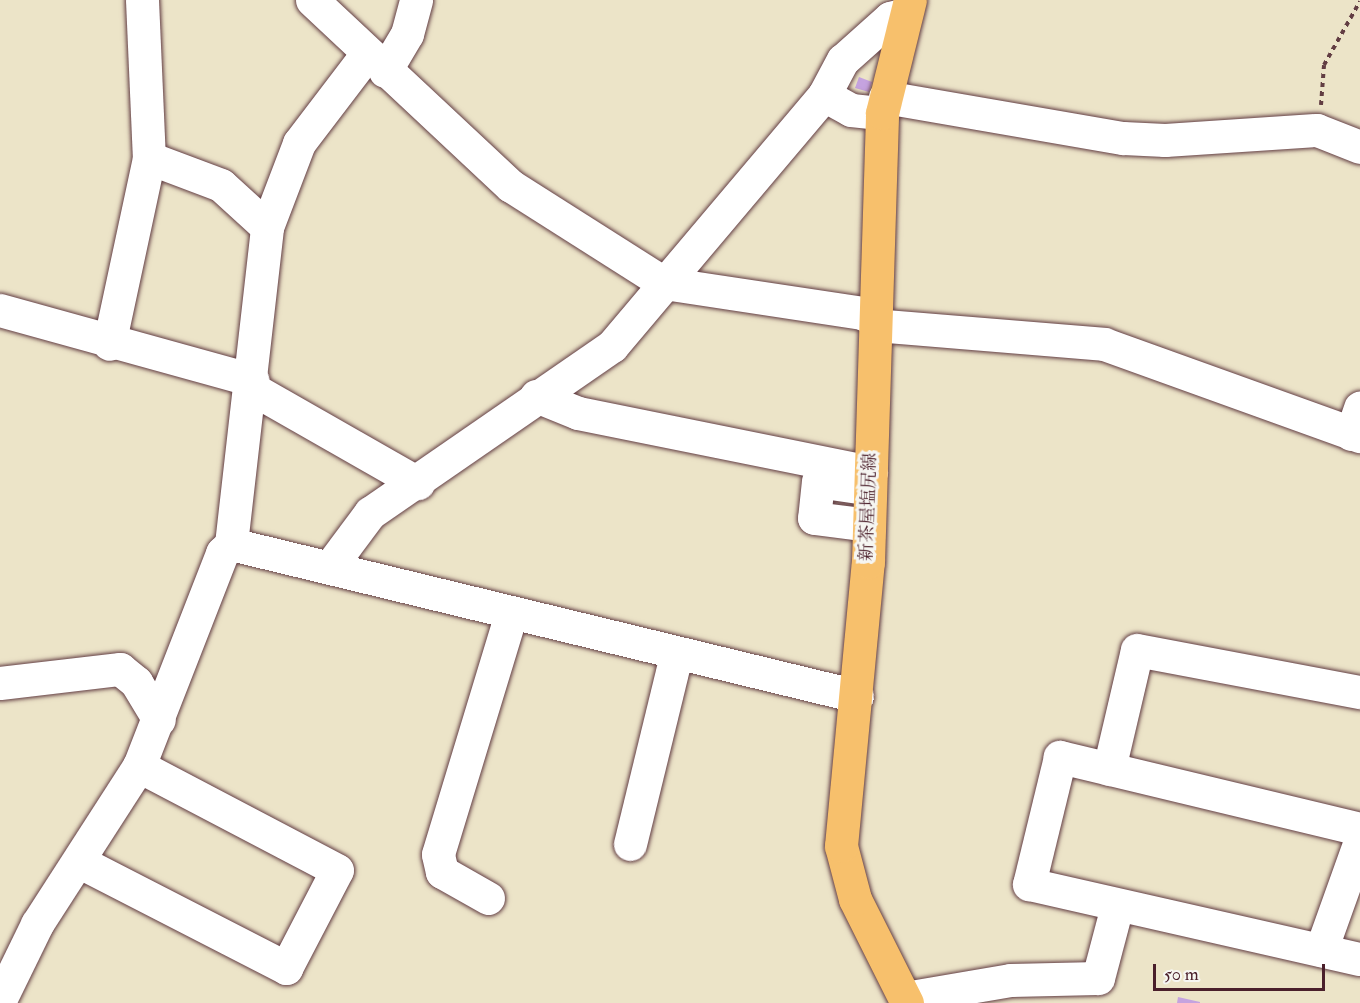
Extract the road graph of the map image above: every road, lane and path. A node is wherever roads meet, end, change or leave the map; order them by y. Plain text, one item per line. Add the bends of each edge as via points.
1 (142, 0) edge
2 (312, 0) edge
3 (416, 0) edge
4 (1360, 1) edge
5 (907, 7) edge
6 (376, 63) junction
7 (824, 95) junction
8 (884, 105) junction
9 (1322, 115) dead end
10 (1360, 147) edge
11 (149, 158) junction
12 (267, 227) junction
13 (664, 283) junction
14 (0, 310) edge
15 (875, 321) junction
16 (109, 344) junction
17 (252, 385) junction
18 (536, 396) junction
19 (1357, 426) edge
20 (871, 480) junction
21 (418, 483) junction
22 (869, 525) junction
23 (231, 544) junction
24 (332, 564) junction
25 (511, 613) junction
26 (676, 656) junction
27 (0, 683) edge
28 (1360, 692) edge
29 (857, 696) junction
30 (159, 720) junction
31 (139, 766) junction
32 (1109, 769) junction
33 (1360, 829) edge
34 (1360, 841) edge
35 (630, 844) dead end
36 (80, 862) junction
37 (488, 898) dead end
38 (1117, 906) junction
39 (1321, 950) junction
40 (1360, 959) edge
41 (0, 1000) edge
42 (906, 1000) edge

1 - 11 street
2 - 6 street
3 - 6 street via 407,34
4 - 9 path via 1324,65
5 - 7 street via 843,60
5 - 8 main road, 新茶屋塩尻線
6 - 12 street via 299,142
6 - 13 street via 511,186
7 - 8 street via 851,110
7 - 13 street
8 - 10 street via 1123,138 1165,140 1317,130
8 - 15 main road, 新茶屋塩尻線
11 - 12 street via 221,185
11 - 16 street
12 - 17 street
13 - 15 street via 862,313
13 - 18 street via 612,346
14 - 16 street
15 - 19 street via 886,326 1104,344
15 - 20 main road, 新茶屋塩尻線
16 - 17 street
17 - 21 street
17 - 23 street
18 - 20 street via 578,413
18 - 21 street
20 - 22 main road, 新茶屋塩尻線
20 - 22 street via 818,481 814,518
21 - 24 street via 370,513
22 - 29 main road, 新茶屋塩尻線
23 - 24 street
23 - 30 street via 222,553
24 - 25 street
25 - 26 street
25 - 37 street via 438,854 442,872
26 - 29 street
26 - 35 street
27 - 30 street via 120,669 136,682
28 - 32 street via 1137,650
29 - 42 main road, 新茶屋塩尻線 via 841,846 855,898
30 - 31 street
31 - 36 street
31 - 36 street via 336,870 286,968
32 - 33 street
32 - 38 street via 1060,757 1029,884
34 - 39 street
36 - 41 street via 37,924
38 - 39 street
38 - 42 street via 1098,978 1010,980
39 - 40 street

